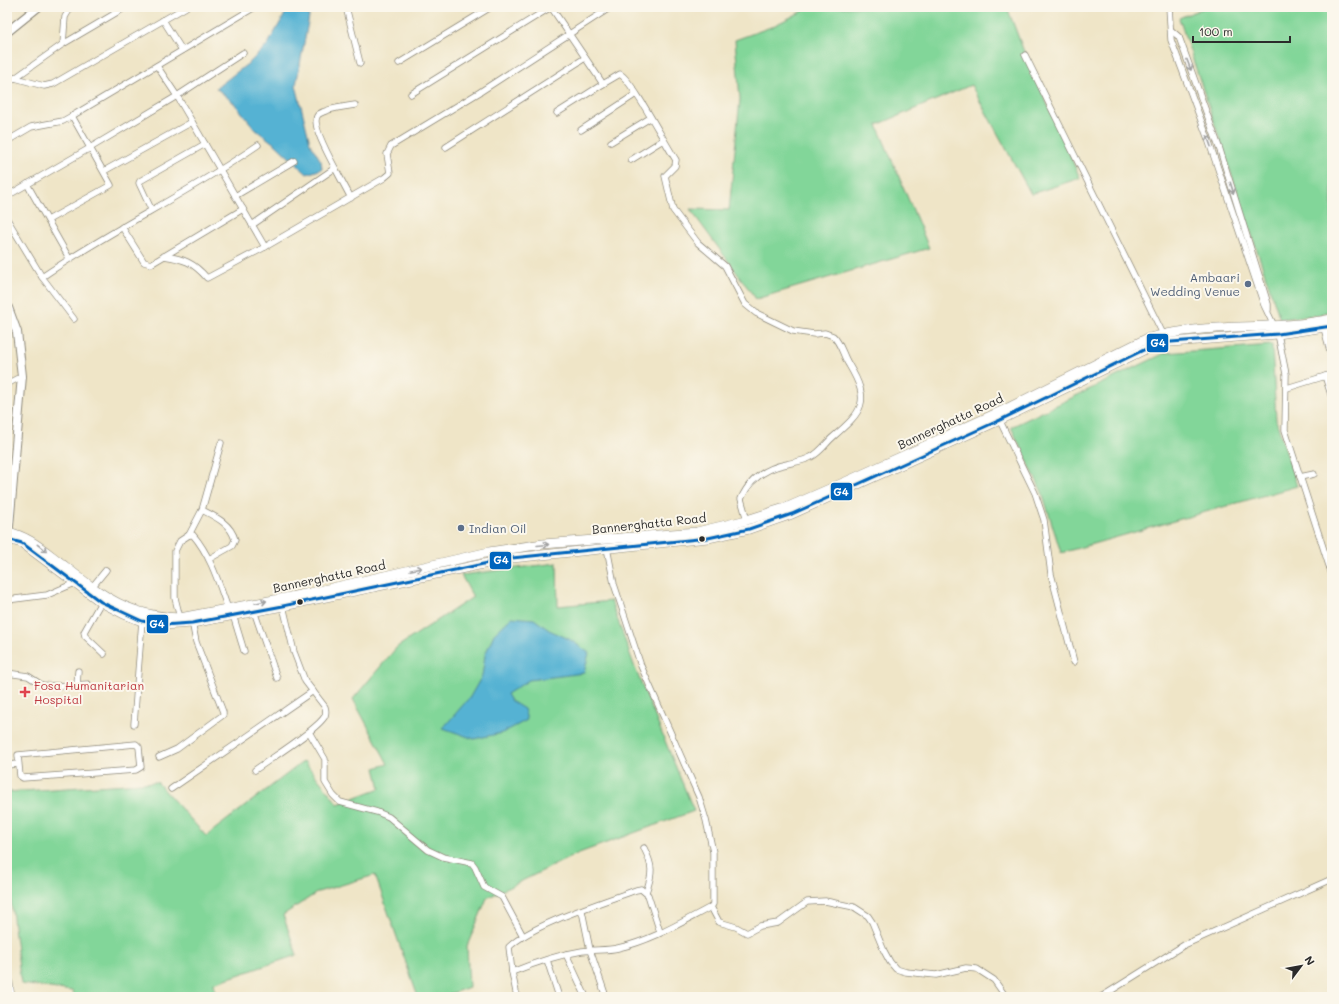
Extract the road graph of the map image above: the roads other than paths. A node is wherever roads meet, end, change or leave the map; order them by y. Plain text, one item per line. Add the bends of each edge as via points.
1 (38, 7) edge
2 (71, 7) edge
3 (126, 7) edge
4 (186, 7) edge
5 (255, 7) edge
6 (346, 7) edge
7 (491, 7) edge
8 (551, 7) edge
9 (612, 7) edge
10 (1169, 7) edge
11 (163, 20) junction
12 (1172, 31) junction
13 (7, 32) edge
14 (569, 35) junction
15 (63, 44) junction
16 (182, 50) junction
17 (243, 53) dead end
18 (1025, 55) dead end
19 (585, 58) junction
20 (360, 63) dead end
21 (399, 63) dead end
22 (157, 66) junction
23 (15, 78) junction
24 (7, 82) edge
25 (603, 84) junction
26 (411, 94) dead end
27 (636, 94) junction
28 (177, 96) junction
29 (355, 105) dead end
30 (557, 113) dead end
31 (72, 116) junction
32 (650, 118) junction
33 (192, 122) junction
34 (581, 130) dead end
35 (7, 140) edge
36 (663, 140) junction
37 (611, 142) dead end
38 (205, 144) junction
39 (258, 145) dead end
40 (446, 146) dead end
41 (90, 148) junction
42 (631, 160) dead end
43 (294, 161) dead end
44 (335, 168) junction
45 (104, 170) junction
46 (221, 171) junction
47 (27, 184) junction
48 (7, 196) edge
49 (235, 196) junction
50 (351, 198) junction
51 (151, 209) junction
52 (243, 209) junction
53 (7, 219) edge
54 (48, 220) junction
55 (252, 224) junction
56 (122, 227) junction
57 (265, 247) junction
58 (164, 256) junction
59 (69, 258) junction
60 (42, 277) junction
61 (7, 304) edge
62 (1268, 310) junction
63 (74, 319) dead end
64 (1332, 319) edge
65 (1328, 327) edge
66 (1276, 330) junction
67 (1163, 334) junction
68 (1332, 360) edge
69 (1332, 374) edge
70 (22, 376) junction
71 (1325, 376) junction
72 (7, 384) edge
73 (1287, 388) junction
74 (1332, 398) edge
75 (998, 417) junction
76 (221, 442) dead end
77 (1314, 474) dead end
78 (1300, 477) junction
79 (202, 510) junction
80 (747, 520) junction
81 (8, 535) edge
82 (189, 535) junction
83 (607, 548) junction
84 (209, 559) junction
85 (106, 570) dead end
86 (1332, 575) edge
87 (399, 577) junction
88 (75, 583) junction
89 (92, 588) junction
90 (7, 600) edge
91 (101, 602) junction
92 (283, 606) junction
93 (254, 611) junction
94 (230, 612) junction
95 (180, 618) junction
96 (192, 620) junction
97 (142, 621) junction
98 (244, 652) dead end
99 (104, 654) dead end
100 (1074, 662) dead end
101 (78, 671) dead end
102 (7, 674) edge
103 (277, 678) dead end
104 (88, 684) dead end
105 (77, 685) junction
106 (313, 691) junction
107 (134, 724) dead end
108 (309, 732) junction
109 (159, 757) dead end
110 (7, 764) edge
111 (18, 764) junction
112 (255, 770) dead end
113 (171, 789) dead end
114 (644, 848) dead end
115 (1332, 880) edge
116 (646, 892) junction
117 (711, 907) junction
118 (582, 911) junction
119 (660, 932) junction
120 (523, 936) junction
121 (590, 950) junction
122 (566, 954) junction
123 (547, 960) junction
124 (512, 972) junction
125 (7, 973) edge
126 (10, 997) edge
127 (517, 997) edge
128 (559, 997) edge
129 (586, 997) edge
130 (606, 997) edge
131 (1006, 997) edge
132 (1101, 997) edge

1 - 13 main road
2 - 15 street via 65,17
3 - 15 street
4 - 11 street
5 - 16 street
6 - 20 street
7 - 21 street
8 - 14 street
8 - 26 street
9 - 14 street
10 - 12 street
11 - 16 street
11 - 23 street via 53,84 44,86
62 -> 12 street via 1264,305 1208,139 1171,40
12 -> 62 street via 1179,37 1220,150
14 - 19 street
14 - 50 street via 391,146 387,154 390,173
15 - 23 street
16 - 22 street
17 - 28 street
18 - 67 street
19 - 25 street
19 - 40 street
22 - 28 street
22 - 31 street
23 - 24 street
25 - 27 street via 620,74
25 - 30 street
27 - 32 street
27 - 34 street
28 - 33 street
28 - 41 street
29 - 44 street via 318,114 316,117 315,126
31 - 35 street via 56,123 31,127
31 - 41 street
32 - 36 street
32 - 37 street
33 - 38 street
33 - 45 street
36 - 42 street
36 - 80 street via 676,163 665,176 673,210 698,243 725,266 745,304 756,313 793,330 833,336 861,392 860,407 853,420 816,454 766,471 752,480 741,499
38 - 46 street
38 - 51 street via 140,181
39 - 46 street
41 - 45 street
41 - 47 street
43 - 49 street
44 - 50 street
44 - 55 street
45 - 54 street via 111,183 109,186
46 - 49 street
46 - 51 street
47 - 48 street
47 - 54 street
49 - 52 street
50 - 57 street
51 - 56 street
52 - 55 street
52 - 58 street
53 - 60 street
54 - 59 street
55 - 57 street
56 - 58 street via 144,262 151,264
56 - 59 street
57 - 58 street via 207,278 188,262
59 - 60 street
60 - 63 street
61 - 70 main road via 17,332
62 - 66 street
64 - 66 main road, Bannerghatta Road
65 - 66 main road, Bannerghatta Road
65 - 68 street
66 - 67 main road, Bannerghatta Road
66 - 73 street
66 - 75 main road, Bannerghatta Road via 1158,343
67 - 75 main road, Bannerghatta Road via 1133,345
69 - 71 street
70 - 72 street
70 - 81 main road
71 - 73 street
71 - 74 street
73 - 78 street via 1285,430
75 - 80 main road, Bannerghatta Road via 788,507
75 - 83 main road, Bannerghatta Road via 792,514 750,529 694,541
75 - 100 street via 1040,506 1051,574
76 - 79 street
77 - 78 street
78 - 86 street
79 - 82 street
79 - 84 street via 229,527 235,540 232,546
87 -> 80 main road, Bannerghatta Road via 489,552 544,544 698,532
81 - 88 main road, Bannerghatta Road
81 -> 89 main road, Bannerghatta Road via 29,539
82 - 84 street via 193,535 201,544
82 - 95 street via 180,541 175,551 175,598
83 - 87 main road, Bannerghatta Road via 512,558
83 - 117 street via 614,584 640,666 699,797 706,820 713,852 714,901
84 - 94 street
85 - 89 street
87 - 92 main road, Bannerghatta Road
94 -> 87 main road, Bannerghatta Road
88 - 90 street via 47,595
88 - 91 main road, Bannerghatta Road
89 - 95 main road, Bannerghatta Road via 122,606 141,613
91 - 97 main road, Bannerghatta Road
91 - 99 street via 84,632
92 - 93 main road, Bannerghatta Road
92 - 106 street via 294,652 305,681
93 - 94 main road, Bannerghatta Road
93 - 103 street
94 - 96 main road, Bannerghatta Road
94 - 98 street
95 - 96 main road, Bannerghatta Road
96 - 97 main road, Bannerghatta Road via 163,625
96 - 109 street via 196,642 223,712 177,749
97 - 107 street
101 - 105 street
102 - 105 street via 28,676 42,685
104 - 105 street
106 - 108 street via 326,712
106 - 113 street
108 - 112 street
108 - 120 street via 325,759 325,782 332,795 340,802 389,817 428,850 443,857 472,864 484,888 502,897
110 - 111 street
111 - 111 street via 20,754 136,744 139,747 141,767 136,770 23,778 20,776
114 - 116 street via 649,857 652,874
115 - 132 street via 1184,944
116 - 118 street via 642,889 636,890
116 - 119 street
117 - 119 street
117 - 131 street via 719,922 747,933 760,926 778,922 807,902 825,902 854,908 868,916 884,952 896,968 906,972 936,975 966,968 977,969 994,980
118 - 120 street
118 - 121 street
119 - 121 street via 619,948
120 - 124 street via 509,947
121 - 122 street
121 - 130 street
122 - 123 street
122 - 129 street
123 - 124 street
123 - 128 street
124 - 127 street
125 - 126 main road

